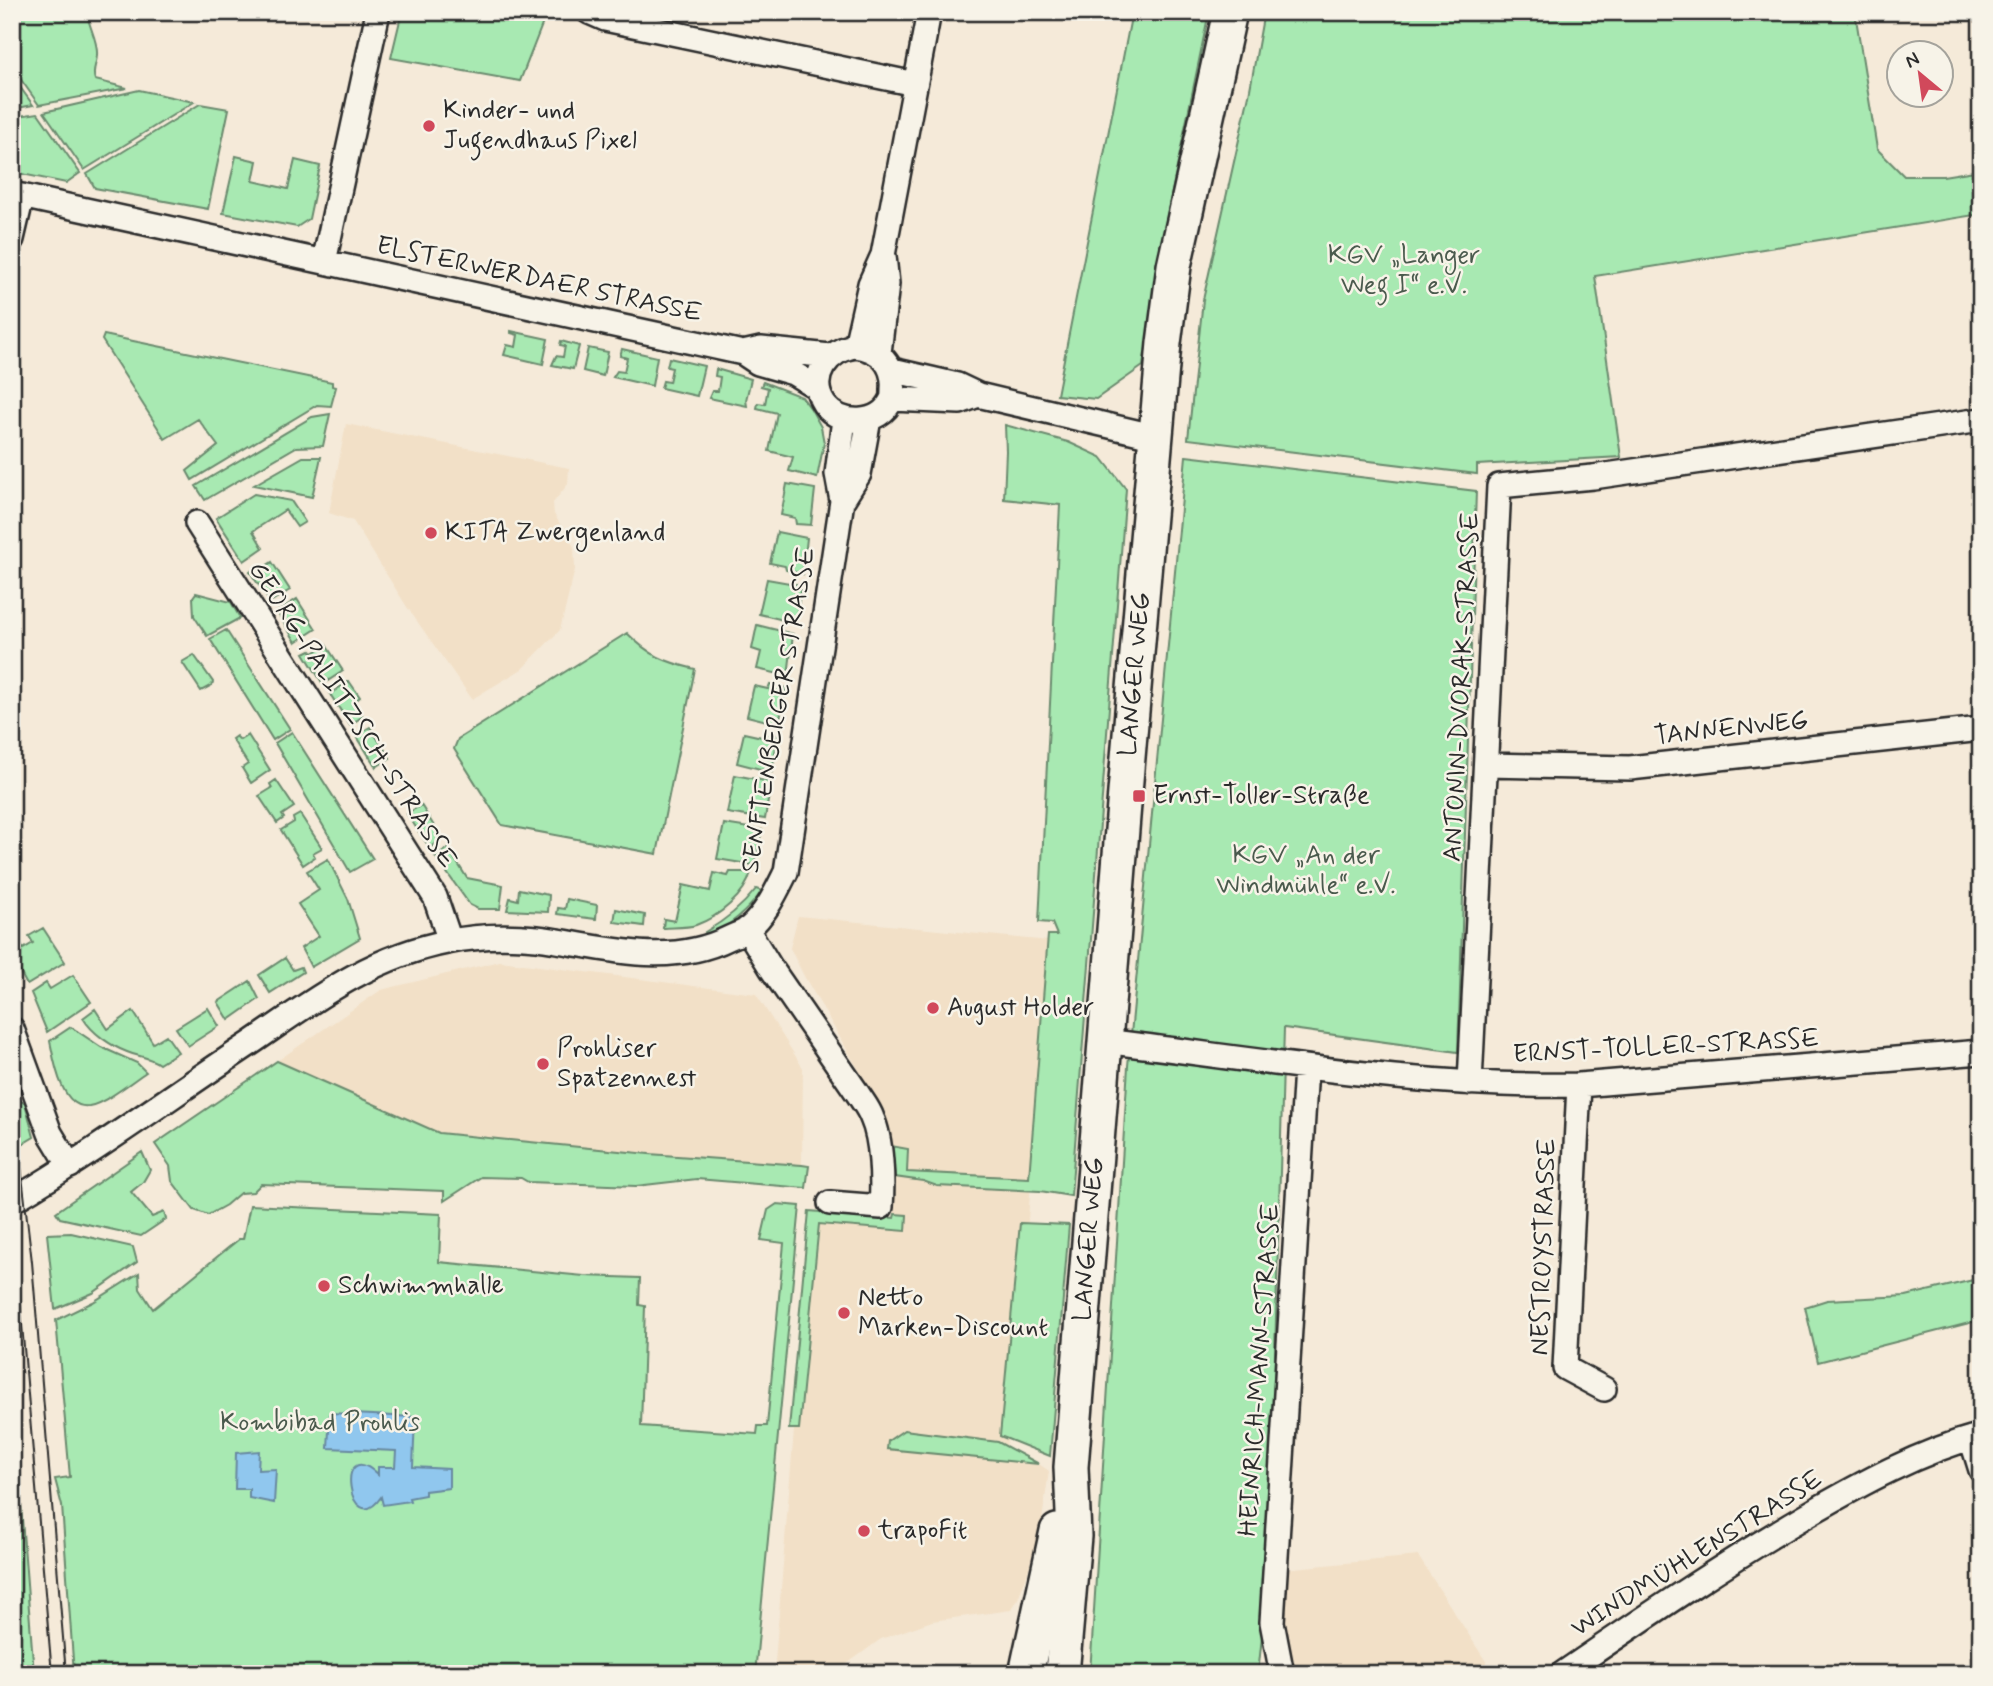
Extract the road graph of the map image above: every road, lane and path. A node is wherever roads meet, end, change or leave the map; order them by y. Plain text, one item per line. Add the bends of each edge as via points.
1 (377, 12) edge
2 (589, 12) edge
3 (929, 12) edge
4 (1230, 12) edge
5 (915, 85) junction
6 (17, 195) edge
7 (12, 239) edge
8 (883, 255) junction
9 (324, 262) junction
10 (856, 346) junction
11 (743, 353) junction
12 (830, 356) junction
13 (885, 362) junction
14 (818, 388) junction
15 (978, 395) junction
16 (892, 399) junction
17 (844, 419) junction
18 (869, 419) junction
19 (1981, 420) edge
20 (1157, 437) junction
21 (842, 501) junction
22 (197, 523) dead end
23 (1981, 729) edge
24 (1486, 765) junction
25 (747, 929) junction
26 (450, 941) junction
27 (12, 1029) edge
28 (1104, 1041) junction
29 (1981, 1052) edge
30 (1306, 1068) junction
31 (1470, 1083) junction
32 (1579, 1085) junction
33 (70, 1166) junction
34 (12, 1200) edge
35 (830, 1203) dead end
36 (1604, 1389) dead end
37 (1976, 1437) edge
38 (1071, 1467) junction
39 (1981, 1470) edge
40 (1026, 1674) edge
41 (1062, 1674) edge
42 (1282, 1674) edge
43 (1562, 1674) edge

1 - 9 street
2 - 5 street
3 - 5 street
4 - 20 main road, LANGER WEG via 1174,266
5 - 8 street
6 - 7 street, ELSTERWERDAER STRASSE
6 - 9 street, ELSTERWERDAER STRASSE
8 - 10 street via 870,284
8 - 13 street
9 - 11 street, ELSTERWERDAER STRASSE
10 - 12 street
10 - 13 street via 868,348
11 - 12 street, ELSTERWERDAER STRASSE via 761,349
11 - 14 street, ELSTERWERDAER STRASSE
12 - 14 street
13 - 15 street
13 - 16 street via 894,381
14 - 17 street via 824,404
15 - 16 street via 960,402
15 - 20 street
16 - 18 street
17 - 18 street
17 - 21 street, SENFTENBERGER STRASSE via 837,474
18 - 21 street, SENFTENBERGER STRASSE via 859,474
19 - 24 street, ANTONIN-DVORAK-STRASSE via 1593,477 1499,486
20 - 28 main road, LANGER WEG
21 - 25 street, SENFTENBERGER STRASSE via 786,872 770,904
22 - 26 street, GEORG-PALITZSCH-STRASSE via 435,897
23 - 24 street, TANNENWEG via 1630,768
24 - 31 street, ANTONIN-DVORAK-STRASSE
25 - 26 street via 713,946 680,954 534,938
25 - 35 street via 858,1094 877,1131 881,1207
26 - 33 street via 414,949 348,978
27 - 33 street via 50,1133
28 - 30 street, ERNST-TOLLER-STRASSE
28 - 38 main road, LANGER WEG
29 - 32 street, ERNST-TOLLER-STRASSE
30 - 31 street, ERNST-TOLLER-STRASSE
30 - 42 street, HEINRICH-MANN-STRASSE via 1272,1622
31 - 32 street, ERNST-TOLLER-STRASSE
32 - 36 street, NESTROYSTRASSE via 1565,1368
33 - 34 street
37 - 39 street
37 - 43 street, WINDMÜHLENSTRASSE via 1918,1457 1849,1491 1738,1555
38 - 40 main road, LANGER WEG
38 - 41 main road, LANGER WEG via 1074,1536

